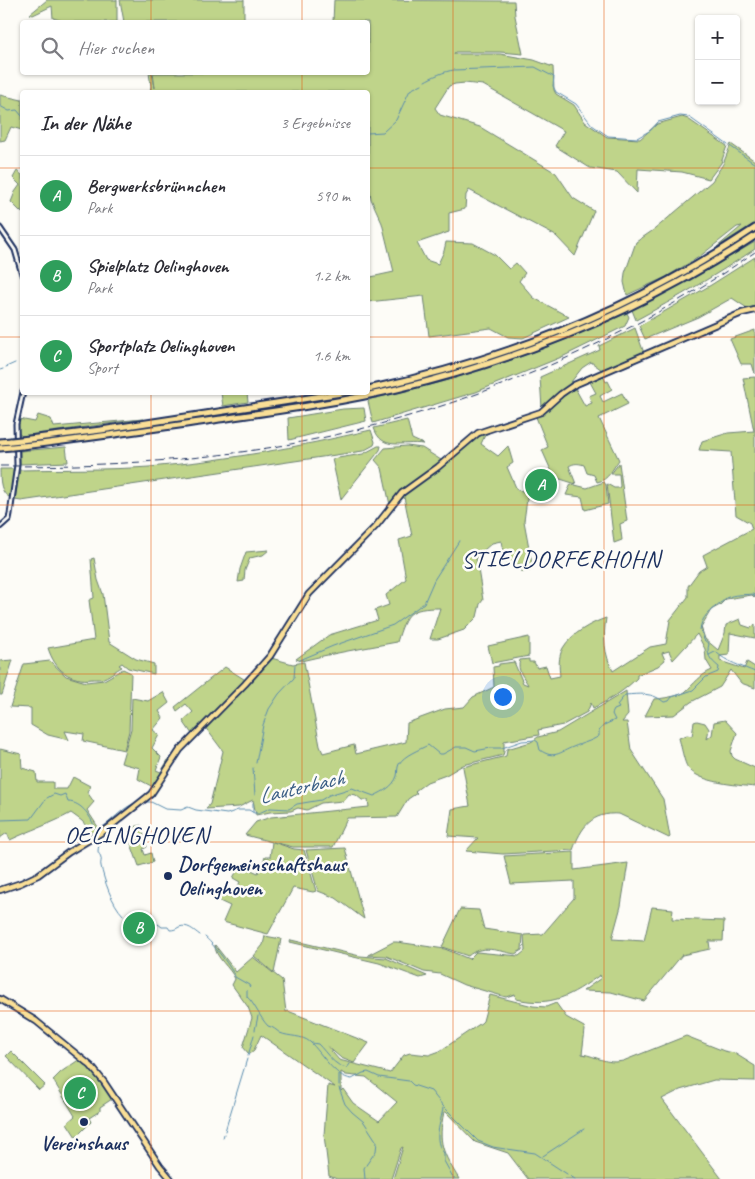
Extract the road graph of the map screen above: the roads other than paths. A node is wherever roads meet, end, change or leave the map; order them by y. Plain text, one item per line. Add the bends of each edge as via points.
1 (0, 228) edge
2 (755, 228) edge
3 (755, 236) edge
4 (20, 267) edge
5 (755, 310) edge
6 (370, 390) edge
7 (370, 391) edge
8 (22, 395) edge
9 (328, 395) edge
10 (362, 395) edge
11 (0, 442) edge
12 (22, 443) junction
13 (12, 444) junction
14 (0, 448) edge
15 (0, 528) edge
16 (0, 890) edge
17 (0, 999) edge
18 (171, 1179) edge

1 - 4 street via 15,250
2 - 6 highway via 664,282 578,324 485,358
3 - 7 highway via 658,292 564,336 471,369
5 - 16 main road via 574,386 541,412 472,437 396,499 376,526 309,594 270,656 180,750 158,786 145,800 29,880
8 - 15 street via 16,424 17,465 10,514
9 - 12 highway
10 - 12 highway via 102,436
11 - 13 highway
12 - 13 highway, bridge
13 - 14 highway
17 - 18 main road via 36,1022 91,1066

